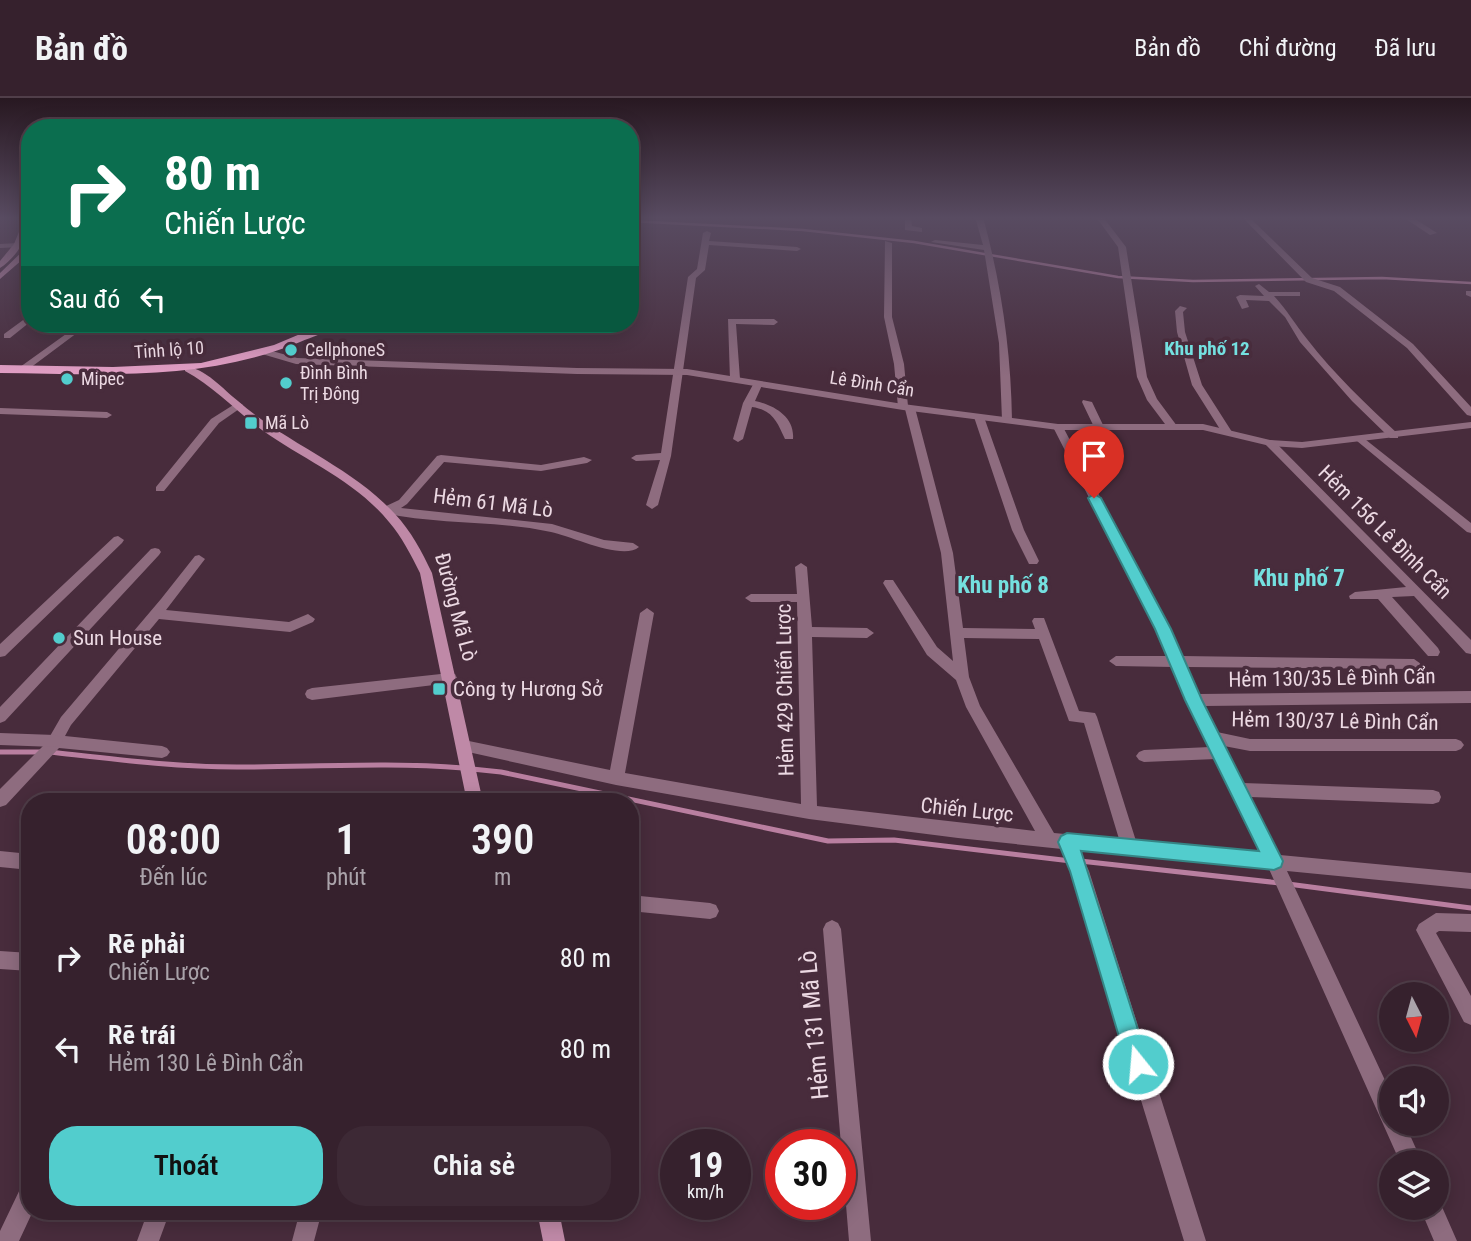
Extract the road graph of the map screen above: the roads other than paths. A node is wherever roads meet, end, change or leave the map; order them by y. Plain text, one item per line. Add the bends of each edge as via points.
1 (700, 270) edge
2 (888, 270) edge
3 (993, 270) edge
4 (1126, 270) edge
5 (1298, 270) edge
6 (1259, 286) dead end
7 (1297, 294) dead end
8 (1269, 296) junction
9 (1245, 307) dead end
10 (1183, 308) dead end
11 (774, 322) dead end
12 (21, 324) edge
13 (73, 333) edge
14 (312, 333) edge
15 (2, 338) edge
16 (292, 342) junction
17 (265, 352) junction
18 (282, 357) junction
19 (0, 369) edge
20 (23, 369) junction
21 (188, 369) junction
22 (680, 371) junction
23 (735, 379) junction
24 (758, 383) junction
25 (1087, 402) dead end
26 (748, 403) junction
27 (238, 405) junction
28 (766, 405) junction
29 (786, 407) dead end
30 (907, 407) junction
31 (0, 411) edge
32 (1471, 413) edge
33 (107, 415) dead end
34 (979, 417) junction
35 (1007, 421) junction
36 (1471, 425) edge
37 (1172, 426) junction
38 (1058, 427) junction
39 (1100, 427) junction
40 (1227, 432) junction
41 (1394, 436) junction
42 (789, 437) dead end
43 (738, 439) dead end
44 (1361, 439) junction
45 (1270, 443) junction
46 (666, 456) junction
47 (636, 458) dead end
48 (587, 460) dead end
49 (160, 489) dead end
50 (652, 505) dead end
51 (388, 510) junction
52 (1471, 529) edge
53 (118, 540) dead end
54 (633, 547) dead end
55 (155, 552) dead end
56 (199, 559) dead end
57 (1033, 561) dead end
58 (801, 568) dead end
59 (889, 583) dead end
60 (1417, 586) junction
61 (1381, 594) junction
62 (1356, 596) dead end
63 (751, 598) dead end
64 (804, 598) junction
65 (647, 613) dead end
66 (156, 614) junction
67 (308, 619) dead end
68 (805, 632) junction
69 (867, 633) dead end
70 (957, 634) junction
71 (1471, 649) edge
72 (0, 652) edge
73 (1433, 652) dead end
74 (1116, 662) dead end
75 (1178, 663) junction
76 (1415, 664) dead end
77 (962, 677) junction
78 (450, 678) junction
79 (312, 694) dead end
80 (1471, 697) edge
81 (1194, 700) junction
82 (0, 716) edge
83 (1213, 737) junction
84 (1, 740) edge
85 (1456, 745) dead end
86 (465, 748) junction
87 (49, 749) junction
88 (162, 752) dead end
89 (1221, 753) junction
90 (1144, 756) dead end
91 (616, 778) junction
92 (1240, 790) junction
93 (473, 793) edge
94 (1433, 797) dead end
95 (0, 800) edge
96 (809, 812) junction
97 (1049, 840) junction
98 (1070, 846) junction
99 (1130, 848) junction
100 (0, 859) edge
101 (21, 861) edge
102 (1275, 864) junction
103 (1471, 881) edge
104 (639, 903) edge
105 (710, 911) dead end
106 (1471, 923) edge
107 (832, 929) dead end
108 (0, 960) edge
109 (21, 961) edge
110 (1471, 1014) edge
111 (1379, 1090) edge
112 (21, 1212) edge
113 (156, 1220) edge
114 (309, 1220) edge
115 (550, 1220) edge
116 (1436, 1220) edge
117 (7, 1241) edge
118 (148, 1241) edge
119 (303, 1241) edge
120 (554, 1241) edge
121 (860, 1241) edge
122 (1195, 1241) edge
123 (1446, 1241) edge

1 - 22 street via 692,276
2 - 30 street via 888,317
3 - 35 street via 1008,374
4 - 37 street via 1142,377
5 - 32 street via 1309,280 1343,293 1410,346
6 - 8 street
7 - 8 street
8 - 9 street via 1240,297
8 - 41 street via 1303,340
10 - 40 street via 1179,311 1181,332 1197,385
11 - 23 street via 731,321
12 - 15 street
13 - 20 street
14 - 16 main road, Tỉnh lộ 10
16 - 17 main road, Tỉnh lộ 10
16 - 18 main road
17 - 18 street, Lê Đình Cẩn
17 - 21 main road, Tỉnh lộ 10
18 - 22 street, Lê Đình Cẩn via 512,369
19 - 20 main road, Tỉnh lộ 10
20 - 21 main road, Tỉnh lộ 10
21 - 27 main road, Đường Mã Lò
22 - 23 street, Lê Đình Cẩn
22 - 46 street
23 - 24 street, Lê Đình Cẩn
24 - 26 street
24 - 30 street, Lê Đình Cẩn
25 - 39 street
26 - 28 street
26 - 43 street
27 - 49 street via 215,421
27 - 51 main road, Đường Mã Lò
28 - 29 street
28 - 42 street via 786,424
30 - 34 street, Lê Đình Cẩn
30 - 70 street via 947,553
31 - 33 street
34 - 35 street, Lê Đình Cẩn
34 - 57 street
35 - 38 street, Lê Đình Cẩn
36 - 41 street, Lê Đình Cẩn
37 - 39 street, Lê Đình Cẩn
37 - 40 street, Lê Đình Cẩn
38 - 39 street, Lê Đình Cẩn
38 - 75 street
40 - 45 street, Lê Đình Cẩn
41 - 44 street, Lê Đình Cẩn
44 - 45 street, Lê Đình Cẩn
44 - 52 street
45 - 60 street, Hẻm 156 Lê Đình Cẩn
46 - 47 street
46 - 50 street
48 - 51 street via 541,468 441,458 403,502
51 - 54 street, Hẻm 61 Mã Lò via 552,527 603,544
51 - 78 main road, Đường Mã Lò via 410,539 425,571
53 - 72 street
55 - 82 street
56 - 66 street
58 - 64 street, Hẻm 429 Chiến Lược
59 - 77 street via 928,645
60 - 61 street
60 - 71 street, Hẻm 156 Lê Đình Cẩn
61 - 62 street
61 - 73 street
63 - 64 street
64 - 68 street, Hẻm 429 Chiến Lược
65 - 91 street
66 - 67 street via 290,627
66 - 87 street via 66,721
68 - 69 street
68 - 96 street, Hẻm 429 Chiến Lược
70 - 77 street
70 - 99 street via 1041,627 1074,717 1090,717
74 - 75 street
75 - 76 street
75 - 81 street
77 - 97 street via 973,707
78 - 79 street
78 - 86 main road, Đường Mã Lò
80 - 81 street, Hẻm 130/35 Lê Đình Cẩn
81 - 83 street
83 - 85 street, Hẻm 130/37 Lê Đình Cẩn via 1251,745
83 - 89 street
84 - 87 street
86 - 91 street, Chiến Lược
86 - 93 main road, Đường Mã Lò
87 - 88 street
87 - 95 street
89 - 90 street
89 - 92 street
91 - 96 street, Chiến Lược
92 - 94 street
92 - 102 street
96 - 97 street, Chiến Lược
97 - 98 street, Chiến Lược
98 - 99 street, Chiến Lược
98 - 122 street
99 - 102 street, Chiến Lược
100 - 101 street
102 - 103 street, Chiến Lược
102 - 111 street
104 - 105 street
106 - 110 street via 1436,922 1425,930
107 - 121 street, Hẻm 131 Mã Lò
108 - 109 street
112 - 117 street
113 - 118 street
114 - 119 street
115 - 120 main road
116 - 123 street

